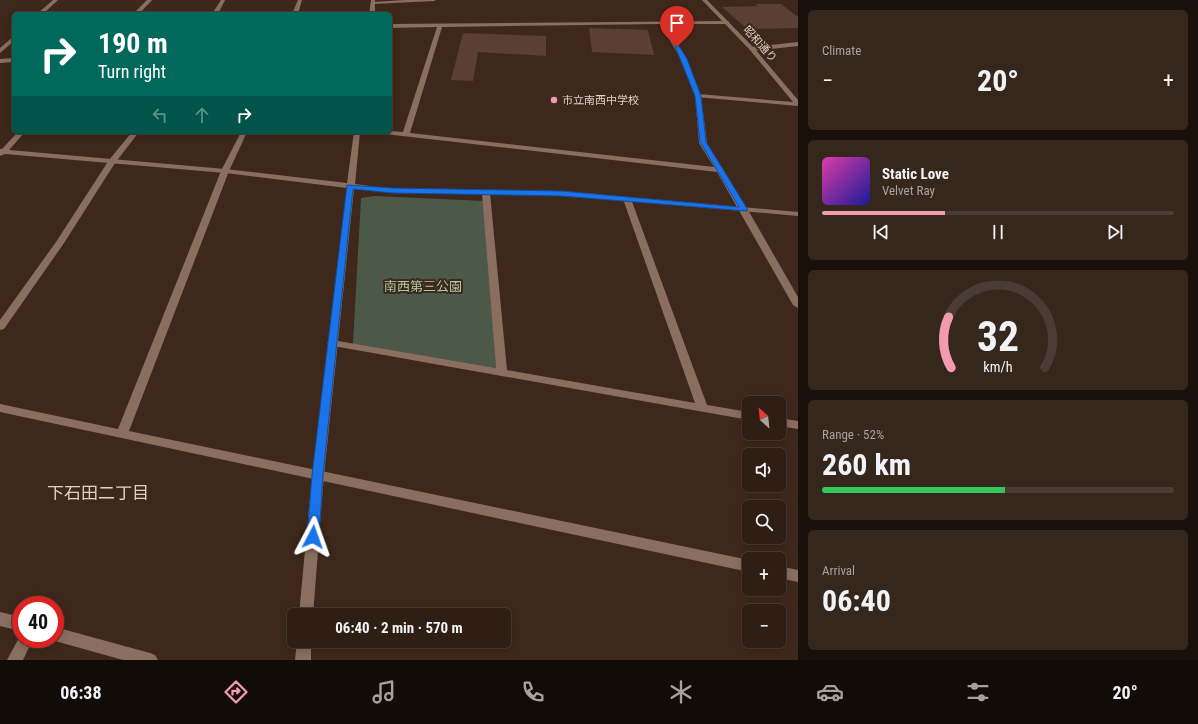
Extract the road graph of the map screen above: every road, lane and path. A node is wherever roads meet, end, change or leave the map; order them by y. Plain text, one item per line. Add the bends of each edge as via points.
1 (56, 0) edge
2 (150, 0) edge
3 (223, 0) edge
4 (300, 0) edge
5 (434, 0) edge
6 (704, 0) edge
7 (373, 2) edge
8 (42, 12) edge
9 (138, 12) edge
10 (216, 12) edge
11 (296, 12) edge
12 (372, 12) edge
13 (726, 22) junction
14 (662, 23) junction
15 (440, 25) junction
16 (392, 26) edge
17 (12, 40) edge
18 (798, 44) edge
19 (752, 49) junction
20 (0, 51) edge
21 (12, 60) edge
22 (0, 61) edge
23 (698, 96) junction
24 (798, 104) edge
25 (392, 133) edge
26 (20, 134) edge
27 (134, 134) edge
28 (243, 134) edge
29 (357, 134) edge
30 (406, 134) junction
31 (1, 152) edge
32 (112, 162) junction
33 (719, 170) junction
34 (225, 171) junction
35 (350, 186) junction
36 (486, 193) junction
37 (627, 199) junction
38 (744, 210) junction
39 (798, 214) edge
40 (798, 305) edge
41 (0, 327) edge
42 (332, 343) junction
43 (502, 373) junction
44 (0, 408) edge
45 (703, 408) junction
46 (742, 415) edge
47 (786, 423) edge
48 (798, 425) edge
49 (122, 434) junction
50 (318, 475) junction
51 (742, 565) edge
52 (786, 573) edge
53 (798, 576) edge
54 (307, 608) edge
55 (0, 619) edge
56 (12, 622) edge
57 (64, 636) edge
58 (21, 648) edge
59 (304, 648) edge
60 (15, 660) edge
61 (150, 660) edge
62 (303, 660) edge

1 - 8 street
2 - 9 street
3 - 10 street
4 - 11 street
5 - 7 street
6 - 13 street, 昭和通り
7 - 12 street
13 - 14 street
13 - 19 street, 昭和通り
14 - 15 street
14 - 23 street via 684,59
15 - 16 street
15 - 30 street
17 - 20 street
18 - 19 street
19 - 24 street, 昭和通り
21 - 22 street
23 - 24 street
23 - 33 street via 703,142
25 - 30 street
26 - 31 street
27 - 32 street
28 - 34 street
29 - 35 street
30 - 33 street
31 - 32 street
32 - 34 street
32 - 41 street via 60,243
33 - 38 street
34 - 35 street
34 - 49 street
35 - 36 street via 392,191
35 - 42 street
36 - 37 street via 561,194
36 - 43 street
37 - 38 street
37 - 45 street
38 - 39 street
38 - 40 street
42 - 43 street
42 - 50 street
43 - 45 street
44 - 49 street
45 - 46 street
47 - 48 street
49 - 50 street
50 - 51 street
50 - 54 street
52 - 53 street
55 - 56 street
57 - 61 street
58 - 60 street
59 - 62 street

